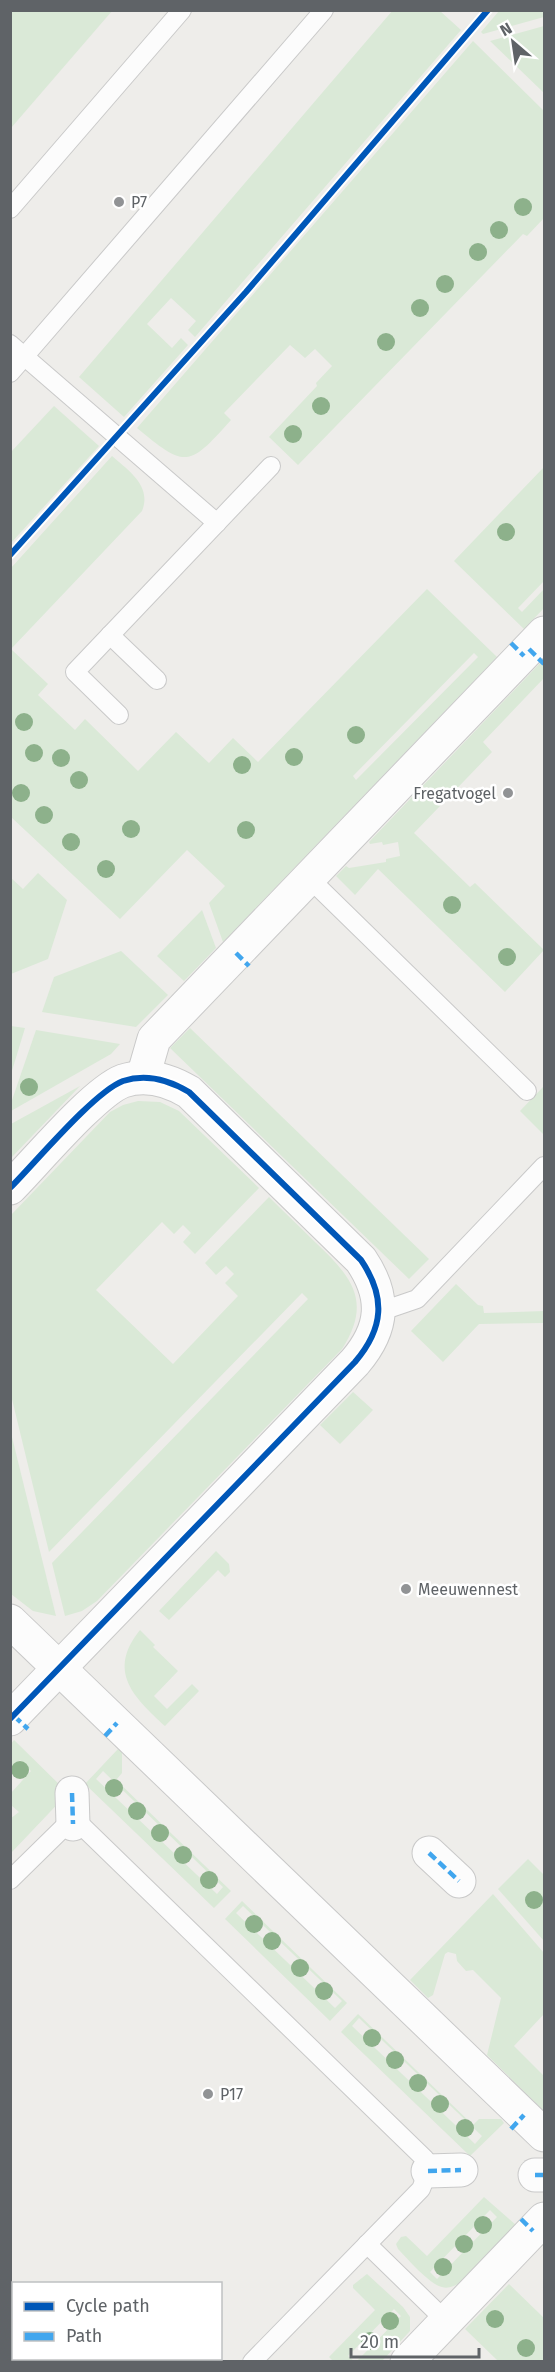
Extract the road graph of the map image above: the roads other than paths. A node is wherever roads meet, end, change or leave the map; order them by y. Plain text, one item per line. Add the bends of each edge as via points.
1 (182, 10) edge
2 (324, 10) edge
3 (10, 209) edge
4 (10, 344) edge
5 (26, 356) junction
6 (10, 373) edge
7 (271, 466) dead end
8 (217, 523) junction
9 (110, 636) junction
10 (526, 644) edge
11 (157, 680) dead end
12 (119, 715) dead end
13 (309, 878) junction
14 (143, 1077) junction
15 (527, 1091) dead end
16 (544, 1166) edge
17 (10, 1188) edge
18 (379, 1312) junction
19 (10, 1621) edge
20 (59, 1669) junction
21 (17, 1721) edge
22 (429, 1852) dead end
23 (10, 1880) edge
24 (459, 1881) dead end
25 (526, 2126) edge
26 (428, 2170) junction
27 (461, 2170) dead end
28 (533, 2223) edge
29 (367, 2244) junction
30 (446, 2321) junction
31 (252, 2361) edge
32 (407, 2361) edge

1 - 3 lane
2 - 5 lane
4 - 5 lane
5 - 6 lane
5 - 8 lane
7 - 8 lane
8 - 9 lane
9 - 11 lane
9 - 12 lane via 75,672
10 - 13 street
13 - 14 street via 243,960 154,1039
13 - 15 lane
14 - 17 street via 123,1081 104,1093
14 - 18 street via 175,1084 189,1092 362,1260 376,1288
16 - 18 lane via 417,1299
18 - 20 street via 373,1336 355,1362
19 - 20 street
20 - 21 street
20 - 25 street via 111,1729
22 - 24 street
23 - 26 lane via 56,1834 72,1809 82,1826 425,2159
26 - 27 street
26 - 29 lane via 421,2188
28 - 30 street
29 - 30 lane
29 - 31 lane
30 - 32 street

